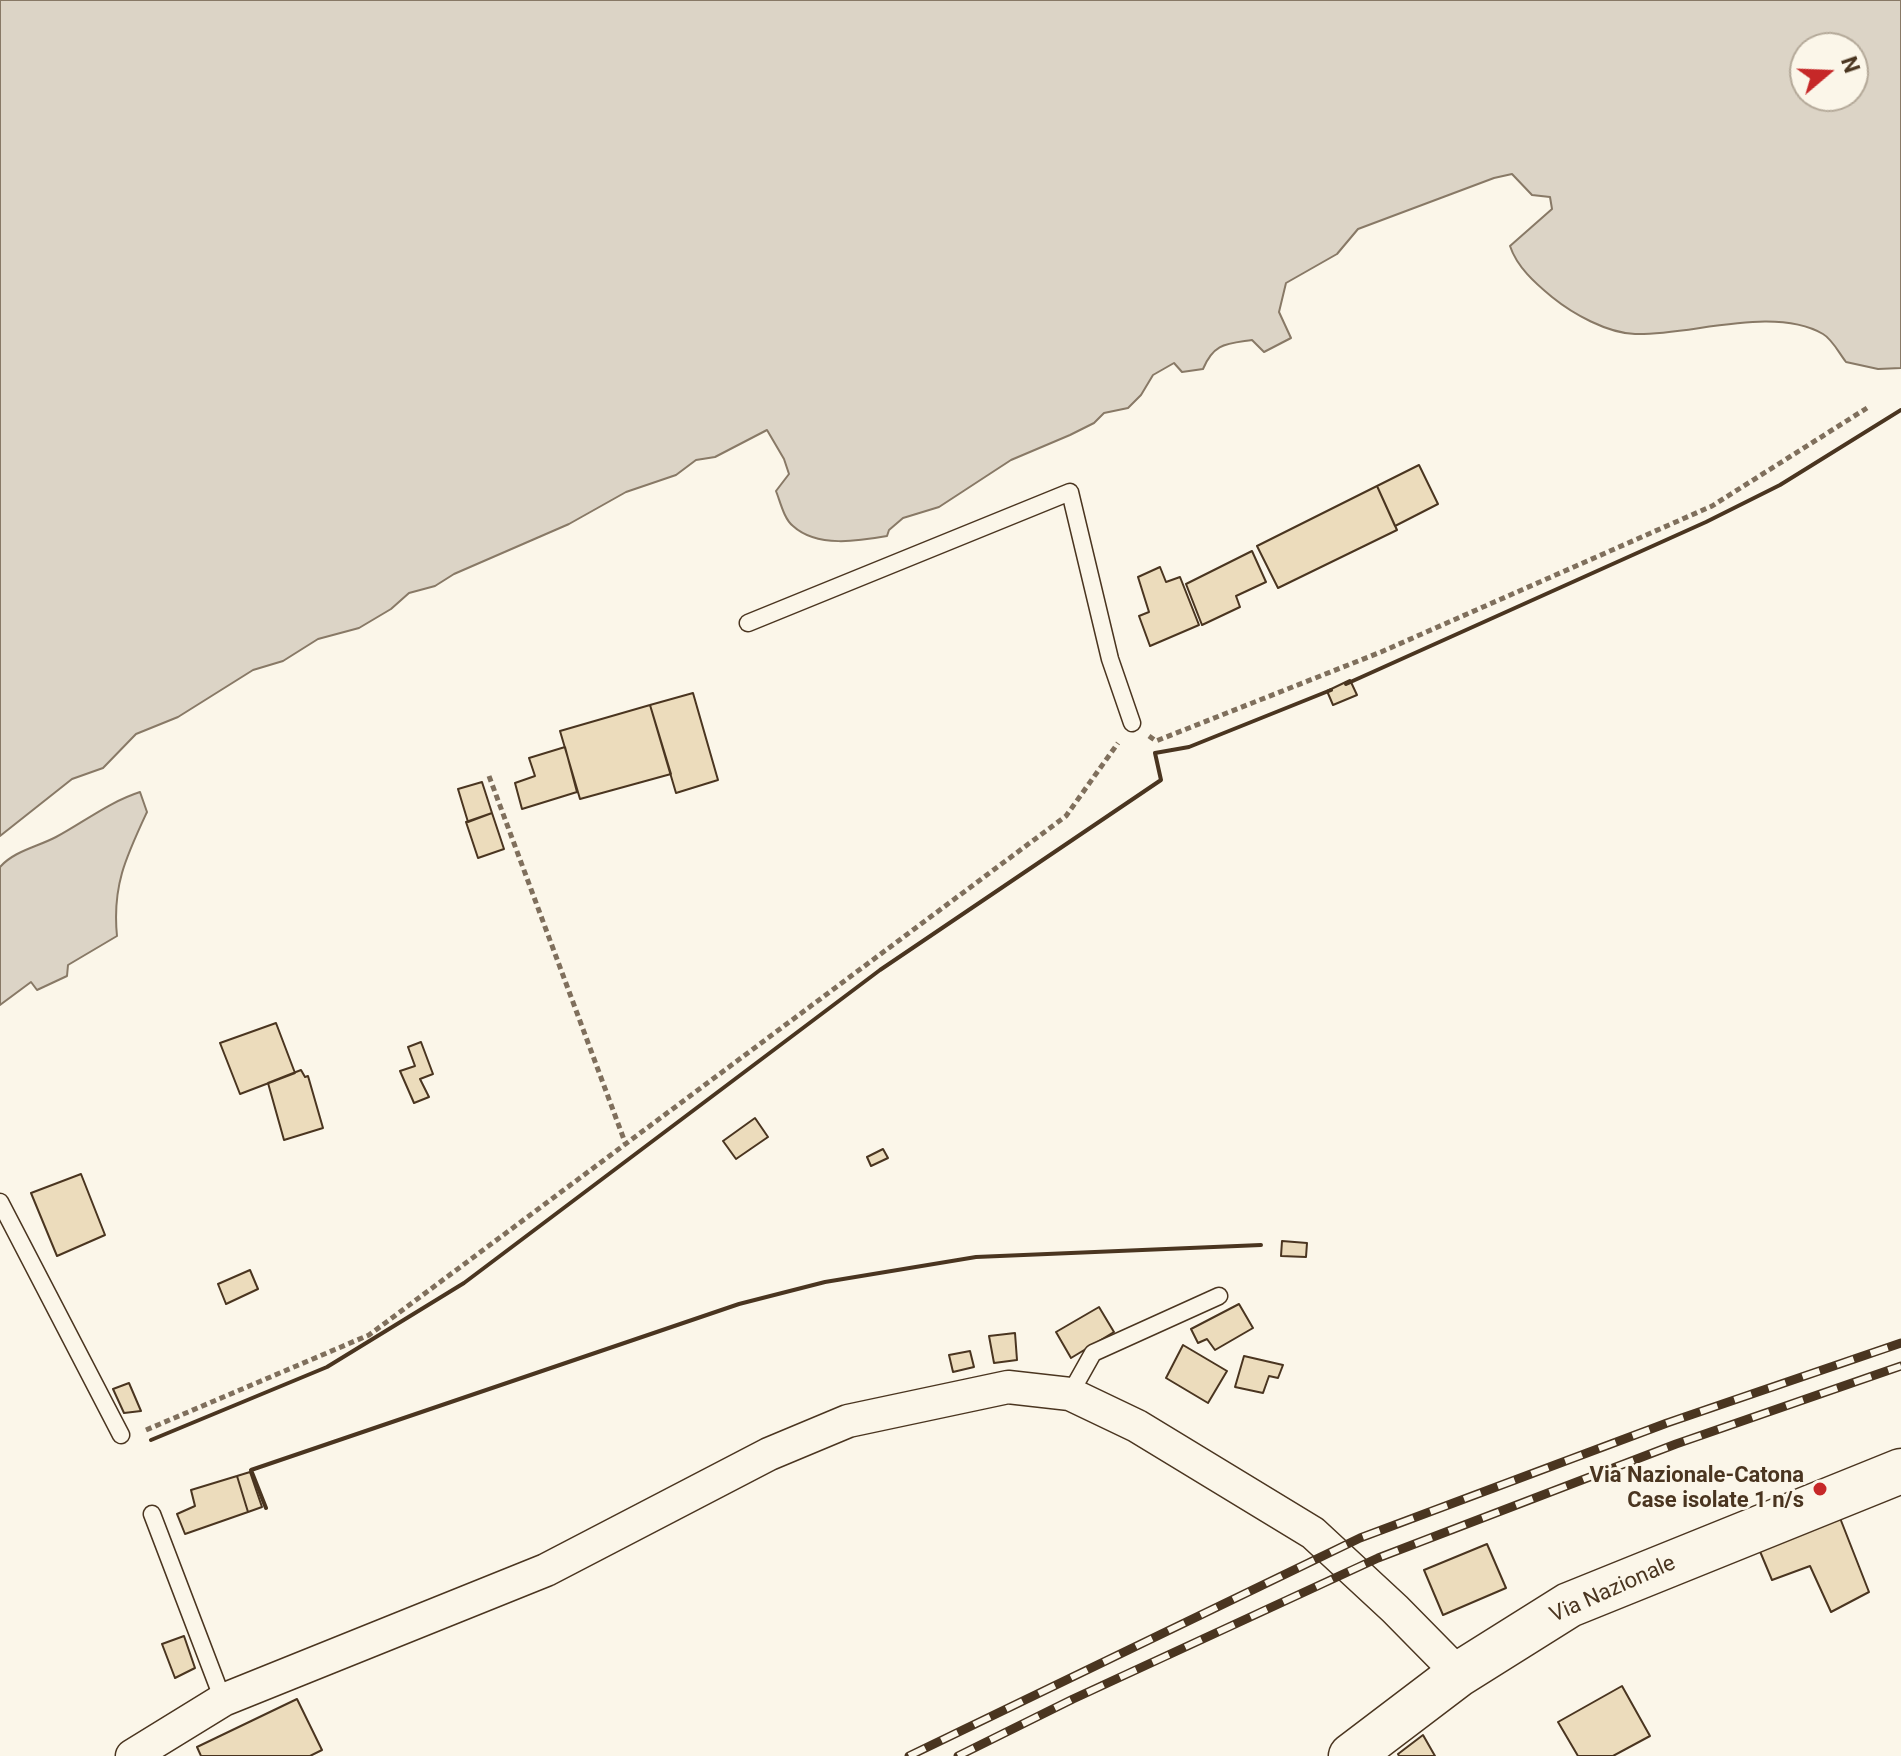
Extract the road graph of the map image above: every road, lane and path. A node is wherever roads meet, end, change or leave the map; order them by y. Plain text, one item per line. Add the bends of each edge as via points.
1 (1867, 408) dead end
2 (748, 623) dead end
3 (1132, 723) junction
4 (489, 776) dead end
5 (626, 1145) junction
6 (0, 1202) edge
7 (1219, 1296) dead end
8 (1070, 1394) junction
9 (121, 1435) joint
10 (1901, 1471) edge
11 (152, 1514) dead end
12 (1459, 1674) junction
13 (223, 1700) junction
14 (132, 1756) edge
15 (1351, 1756) edge

1 - 3 path via 1712,506 1381,652 1156,741
2 - 3 lane via 1070,492 1110,659
3 - 5 path via 1066,816
4 - 5 path
5 - 9 path via 369,1335 152,1429
6 - 9 lane
7 - 8 lane via 1093,1353
8 - 12 street via 1137,1426 1313,1533
8 - 13 street via 1008,1387 848,1421 769,1454 546,1570
10 - 12 main road, Via Nazionale via 1569,1605
11 - 13 lane
12 - 15 main road, Via Nazionale
13 - 14 street

